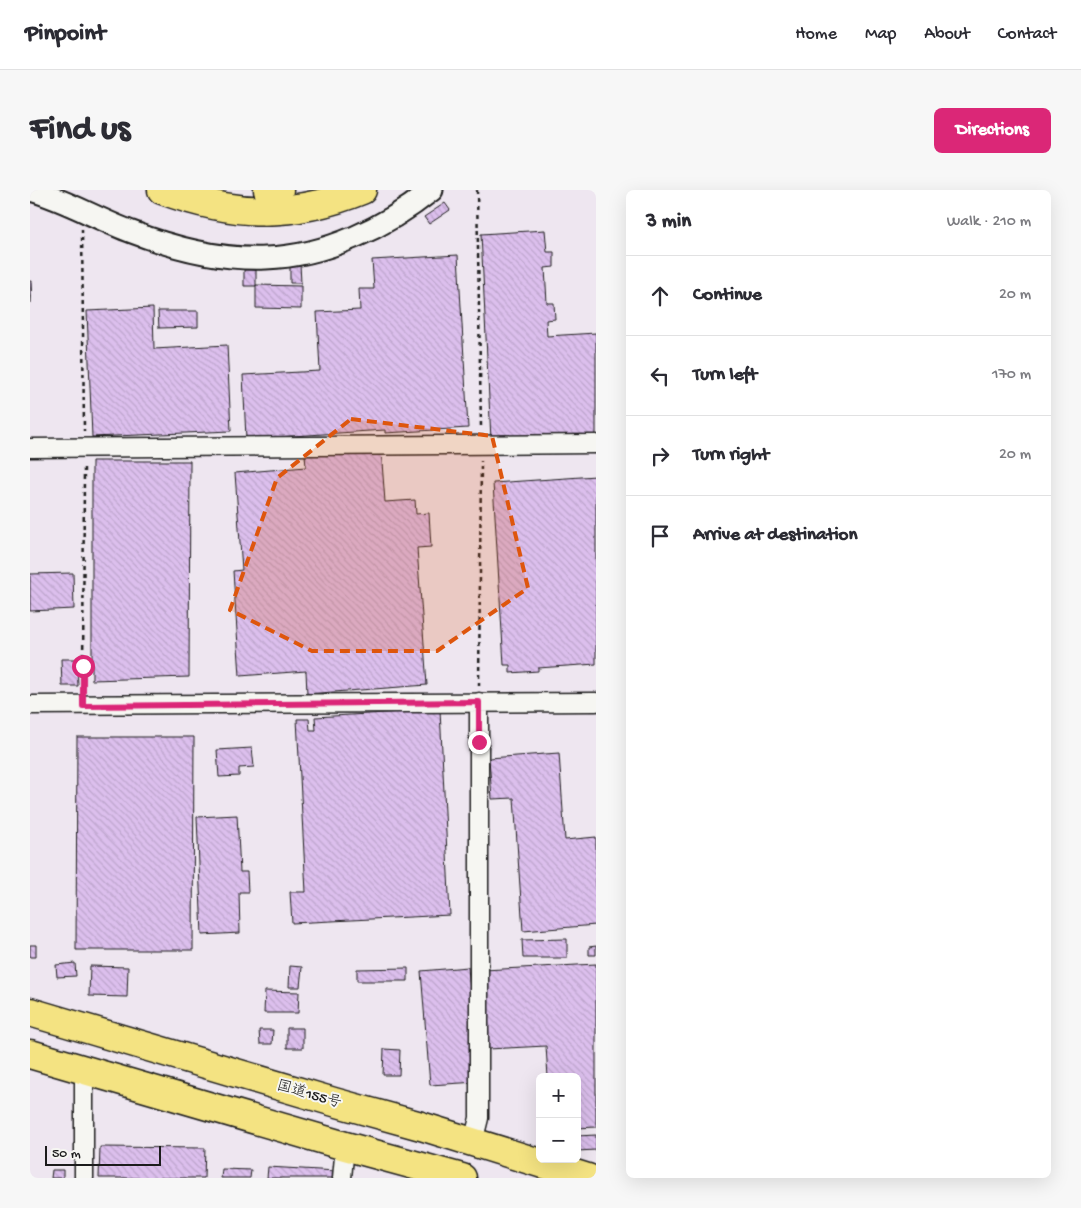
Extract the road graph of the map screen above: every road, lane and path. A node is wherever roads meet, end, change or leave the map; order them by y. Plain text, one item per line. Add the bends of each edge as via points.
1 (30, 190) edge
2 (162, 190) edge
3 (268, 190) edge
4 (279, 190) edge
5 (362, 190) edge
6 (432, 190) edge
7 (477, 190) edge
8 (82, 210) junction
9 (596, 444) edge
10 (481, 445) junction
11 (30, 448) edge
12 (84, 448) junction
13 (479, 702) junction
14 (596, 702) edge
15 (30, 705) edge
16 (83, 706) junction
17 (30, 997) edge
18 (30, 1012) edge
19 (30, 1022) edge
20 (30, 1054) edge
21 (84, 1070) junction
22 (332, 1107) junction
23 (421, 1126) junction
24 (473, 1142) junction
25 (345, 1146) junction
26 (84, 1178) edge
27 (342, 1178) edge
28 (462, 1178) edge
29 (532, 1178) edge
30 (588, 1178) edge

1 - 8 street
2 - 5 highway via 211,205 269,212 319,205
3 - 4 highway
6 - 8 street via 397,216 347,240 292,255 265,258 214,255 186,249 132,232
7 - 10 path
8 - 12 path
9 - 10 street
10 - 12 street
10 - 13 path
11 - 12 street
12 - 16 path
13 - 14 street
13 - 16 street
13 - 24 street via 480,1118
15 - 16 street
17 - 23 highway via 335,1091
18 - 22 highway, 国道155号
19 - 22 highway, 国道155号
20 - 21 highway
21 - 25 highway
21 - 26 street
22 - 23 highway, 国道155号
22 - 29 highway, 国道155号
23 - 24 highway, 国道155号
24 - 30 highway, 国道155号
25 - 27 street
25 - 28 highway

